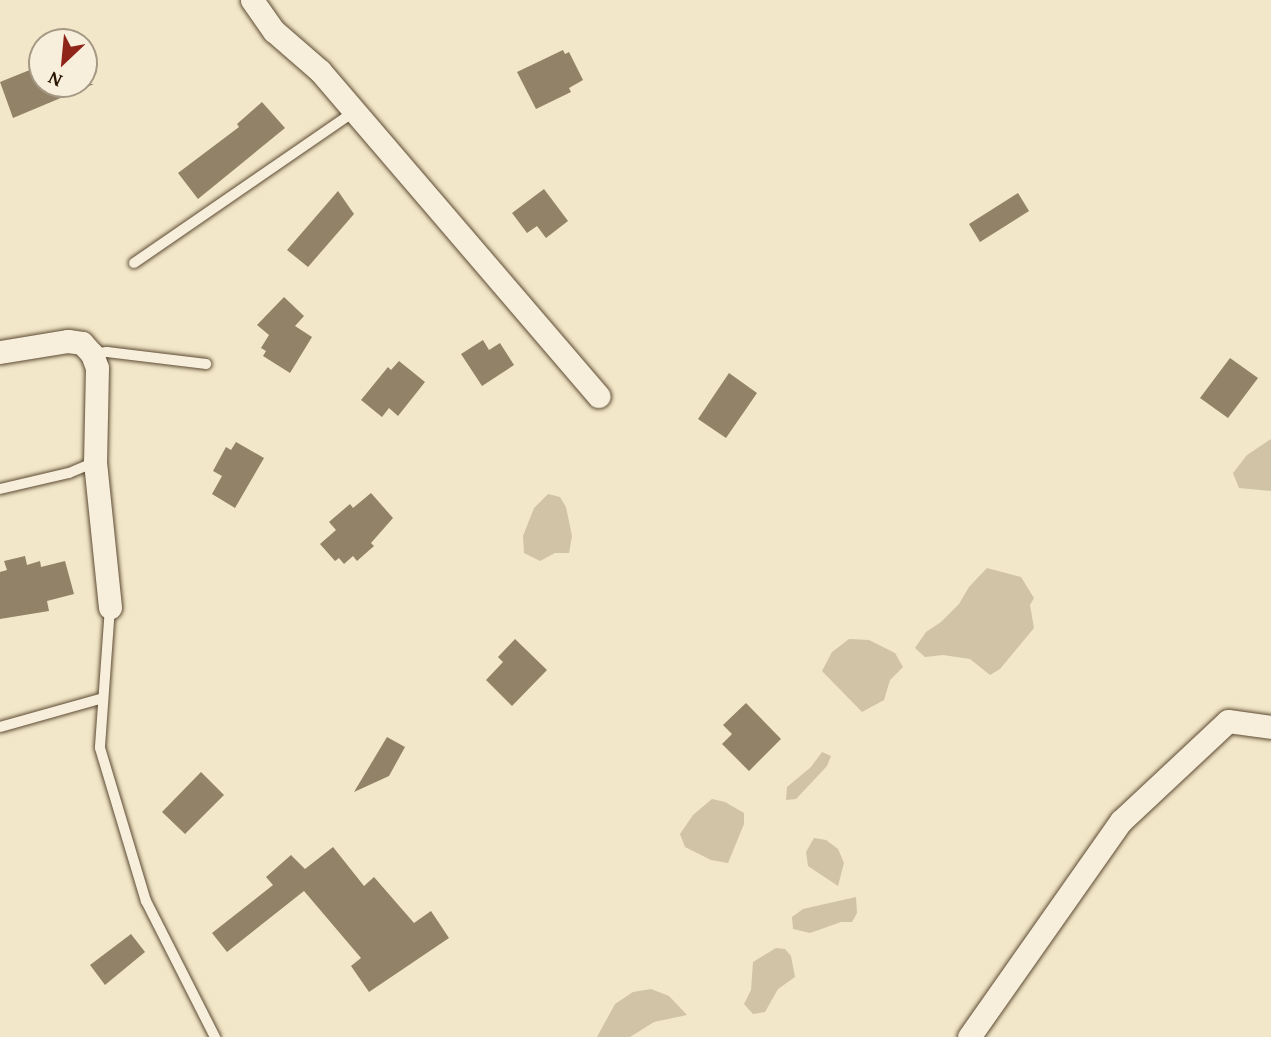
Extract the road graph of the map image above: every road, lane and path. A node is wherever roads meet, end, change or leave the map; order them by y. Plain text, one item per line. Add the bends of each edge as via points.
1 (253, 0) edge
2 (354, 112) junction
3 (134, 263) dead end
4 (0, 352) edge
5 (92, 354) junction
6 (206, 364) dead end
7 (599, 396) dead end
8 (95, 462) junction
9 (0, 489) edge
10 (110, 607) joint
11 (103, 698) junction
12 (0, 727) edge
13 (1271, 727) edge
14 (215, 1037) edge
15 (970, 1037) edge

1 - 2 street via 274,31 320,71
2 - 3 lane
2 - 7 street
4 - 5 street via 68,341 82,343
5 - 6 lane
5 - 8 street via 97,368
8 - 9 lane
8 - 10 street
10 - 11 lane
11 - 12 lane
11 - 14 lane via 100,748 146,901
13 - 15 street via 1228,720 1121,821

